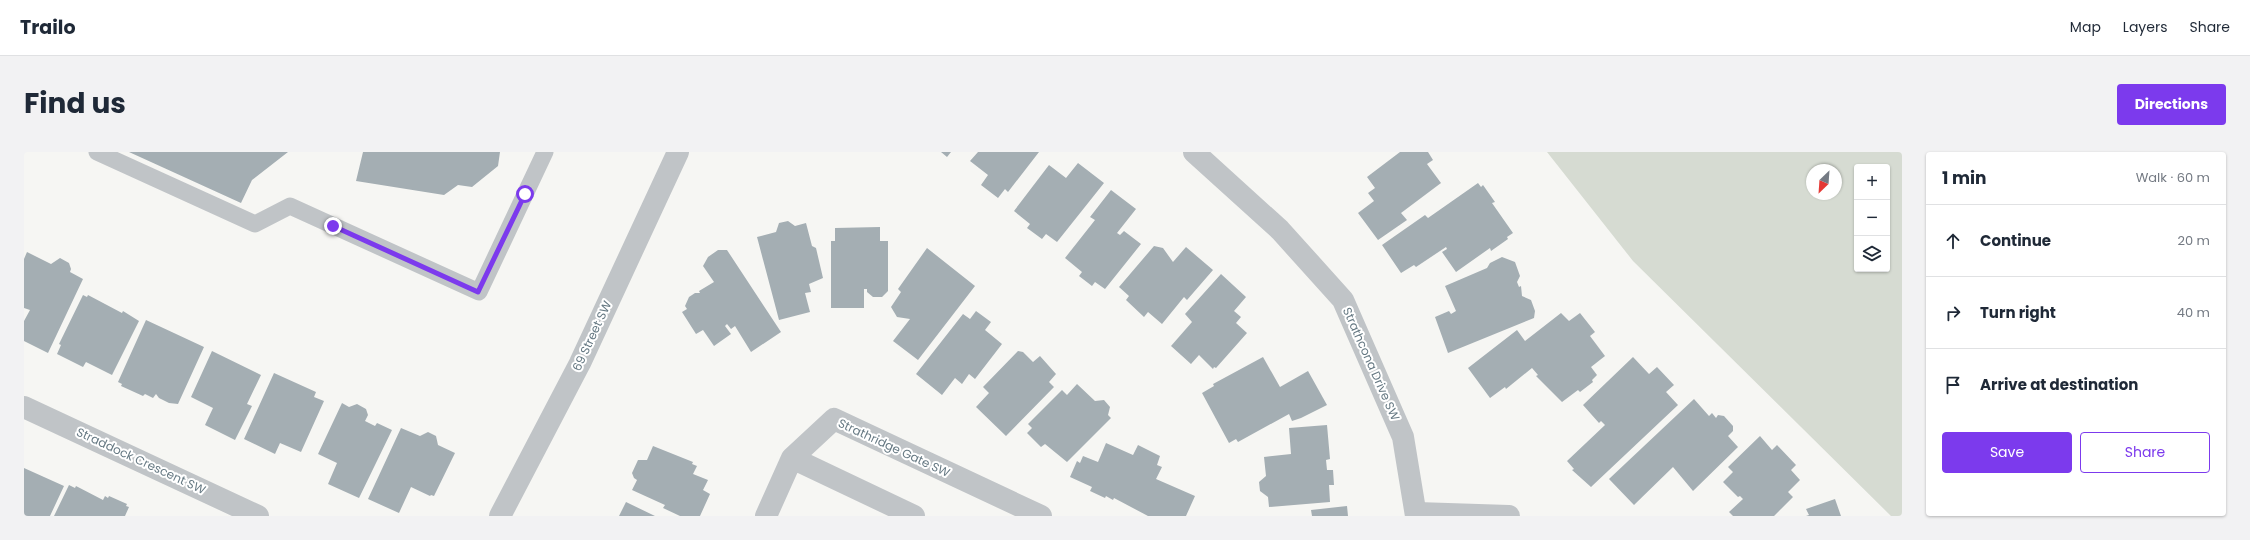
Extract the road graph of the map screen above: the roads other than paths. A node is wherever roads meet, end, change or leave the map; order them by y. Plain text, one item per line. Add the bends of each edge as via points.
1 (97, 152) edge
2 (545, 152) edge
3 (678, 152) edge
4 (1194, 152) edge
5 (24, 407) edge
6 (792, 458) junction
7 (1416, 514) edge
8 (258, 516) edge
9 (500, 516) edge
10 (766, 516) edge
11 (914, 516) edge
12 (1041, 516) edge
13 (1509, 516) edge

1 - 2 lane via 255,224 290,206 478,292
3 - 9 street, 69 Street SW via 580,363
4 - 7 street, Strathcona Drive SW via 1280,230 1343,300 1403,437
5 - 8 street, Straddock Crescent SW
6 - 10 street
6 - 11 street
6 - 12 street, Strathridge Gate SW via 834,419
7 - 13 street

